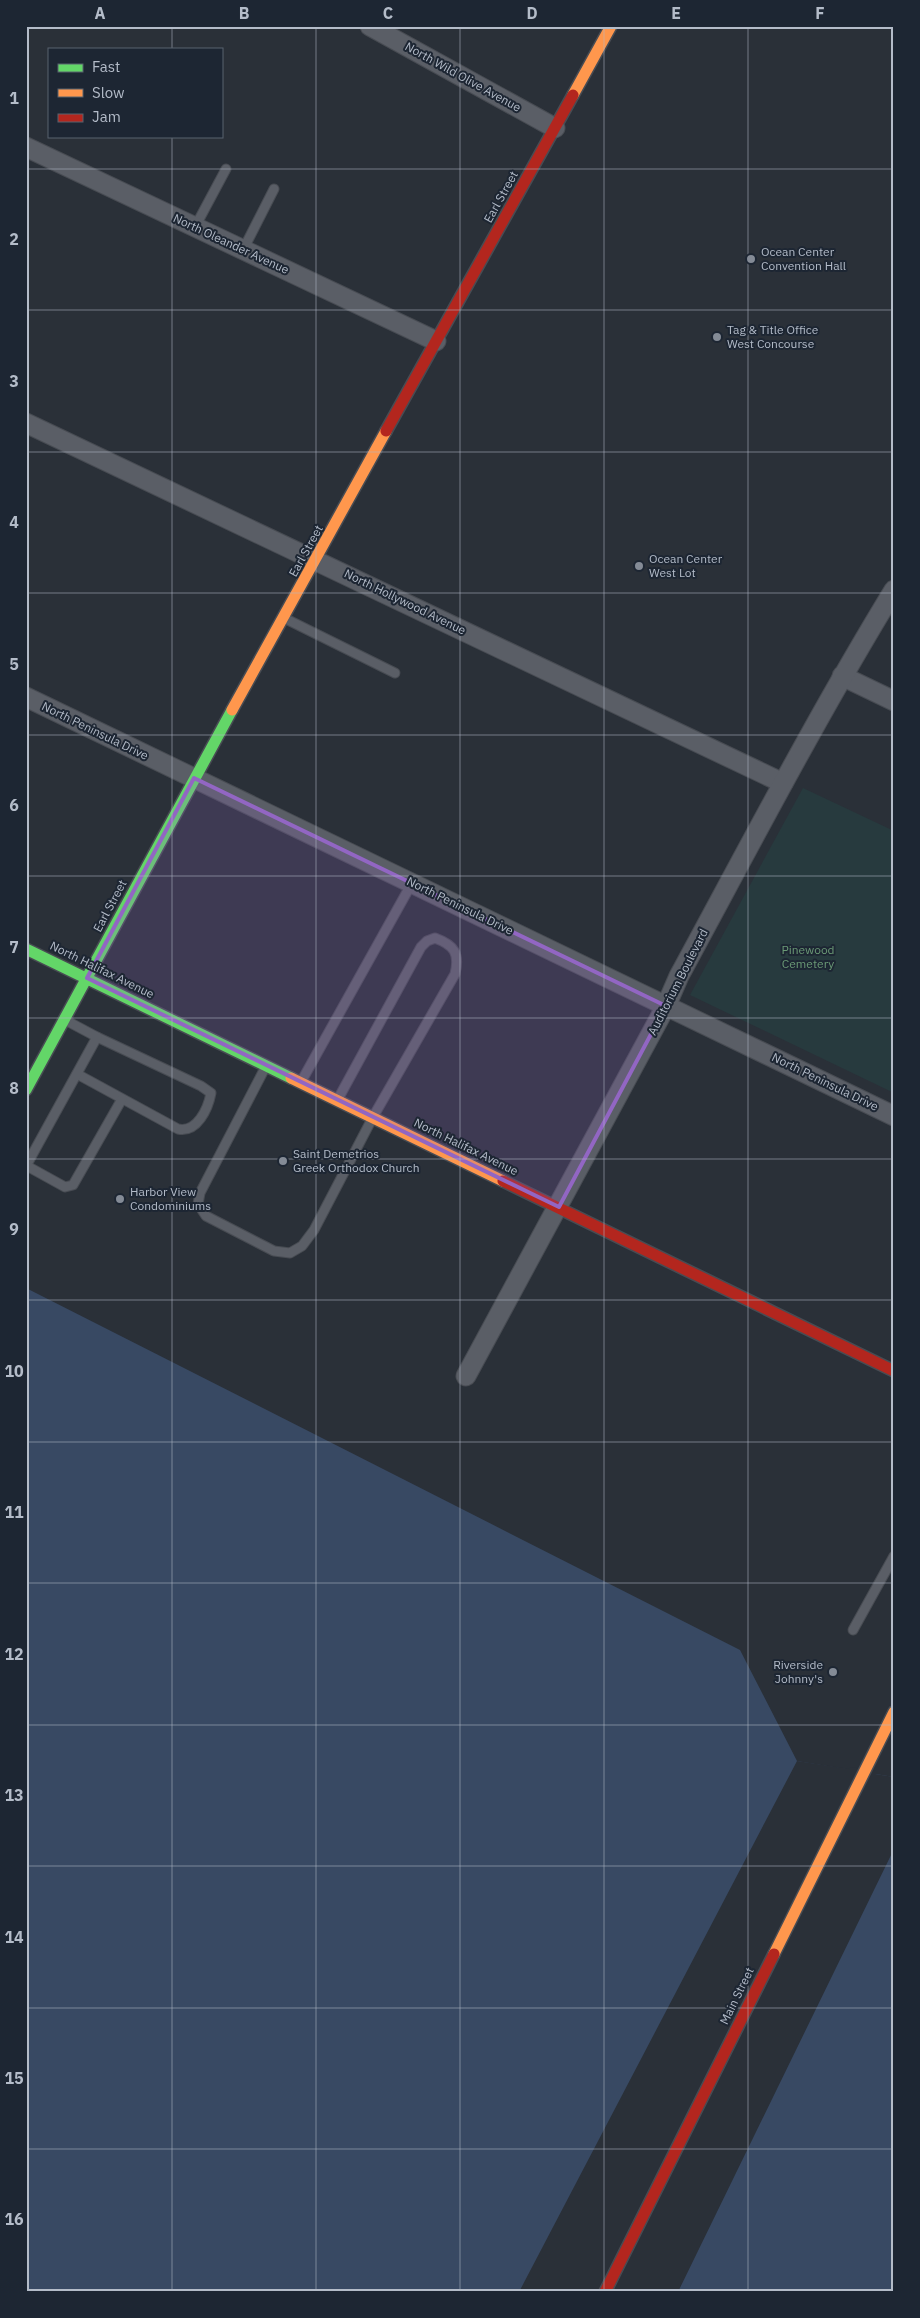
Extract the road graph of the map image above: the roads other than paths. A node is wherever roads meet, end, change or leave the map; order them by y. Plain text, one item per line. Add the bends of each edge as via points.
1 (370, 26) edge
2 (610, 26) edge
3 (555, 128) junction
4 (26, 147) edge
5 (226, 169) dead end
6 (274, 189) dead end
7 (195, 227) junction
8 (243, 250) junction
9 (436, 341) junction
10 (26, 423) edge
11 (317, 560) junction
12 (894, 590) edge
13 (284, 618) junction
14 (395, 673) dead end
15 (842, 676) junction
16 (26, 698) edge
17 (894, 701) edge
18 (194, 778) junction
19 (783, 783) junction
20 (412, 883) junction
21 (26, 949) edge
22 (87, 978) junction
23 (666, 1006) junction
24 (64, 1020) junction
25 (97, 1037) junction
26 (267, 1065) junction
27 (77, 1074) junction
28 (301, 1082) junction
29 (26, 1090) edge
30 (122, 1099) junction
31 (338, 1100) junction
32 (894, 1116) edge
33 (373, 1117) junction
34 (27, 1166) edge
35 (559, 1207) junction
36 (894, 1371) edge
37 (466, 1376) dead end
38 (894, 1556) edge
39 (853, 1630) dead end
40 (894, 1712) edge
41 (605, 2292) edge

1 - 3 street, North Wild Olive Avenue
2 - 3 street, Earl Street
3 - 9 street, Earl Street
4 - 7 street, North Oleander Avenue
5 - 7 lane
6 - 8 lane
7 - 8 street, North Oleander Avenue
8 - 9 street, North Oleander Avenue
9 - 11 street, Earl Street
10 - 11 street, North Hollywood Avenue
11 - 13 street, Earl Street
11 - 19 street, North Hollywood Avenue
12 - 15 street, Auditorium Boulevard
13 - 14 lane
13 - 18 street, Earl Street
15 - 17 street
15 - 19 street, Auditorium Boulevard
16 - 18 street, North Peninsula Drive
18 - 20 street, North Peninsula Drive
18 - 22 street, Earl Street
19 - 23 street, Auditorium Boulevard
20 - 23 street, North Peninsula Drive
20 - 28 lane
21 - 22 street, North Halifax Avenue
22 - 24 street, Earl Street
22 - 26 street, North Halifax Avenue
23 - 32 street, North Peninsula Drive
23 - 35 street, Auditorium Boulevard
24 - 25 lane
24 - 29 street, Earl Street
25 - 27 lane
25 - 30 lane via 211,1093 209,1103 194,1127 185,1131
26 - 28 street, North Halifax Avenue
26 - 33 lane via 200,1193 198,1204 206,1216 274,1251 290,1253 302,1246 314,1230
27 - 30 lane
27 - 34 lane
28 - 31 street, North Halifax Avenue
30 - 34 lane via 73,1185 65,1187
31 - 33 street, North Halifax Avenue
31 - 33 lane via 421,947 427,940 435,938 446,942 454,949 458,961 455,974
33 - 35 street, North Halifax Avenue
35 - 36 street, North Halifax Avenue
35 - 37 street, Auditorium Boulevard
38 - 39 lane
40 - 41 street, Main Street

